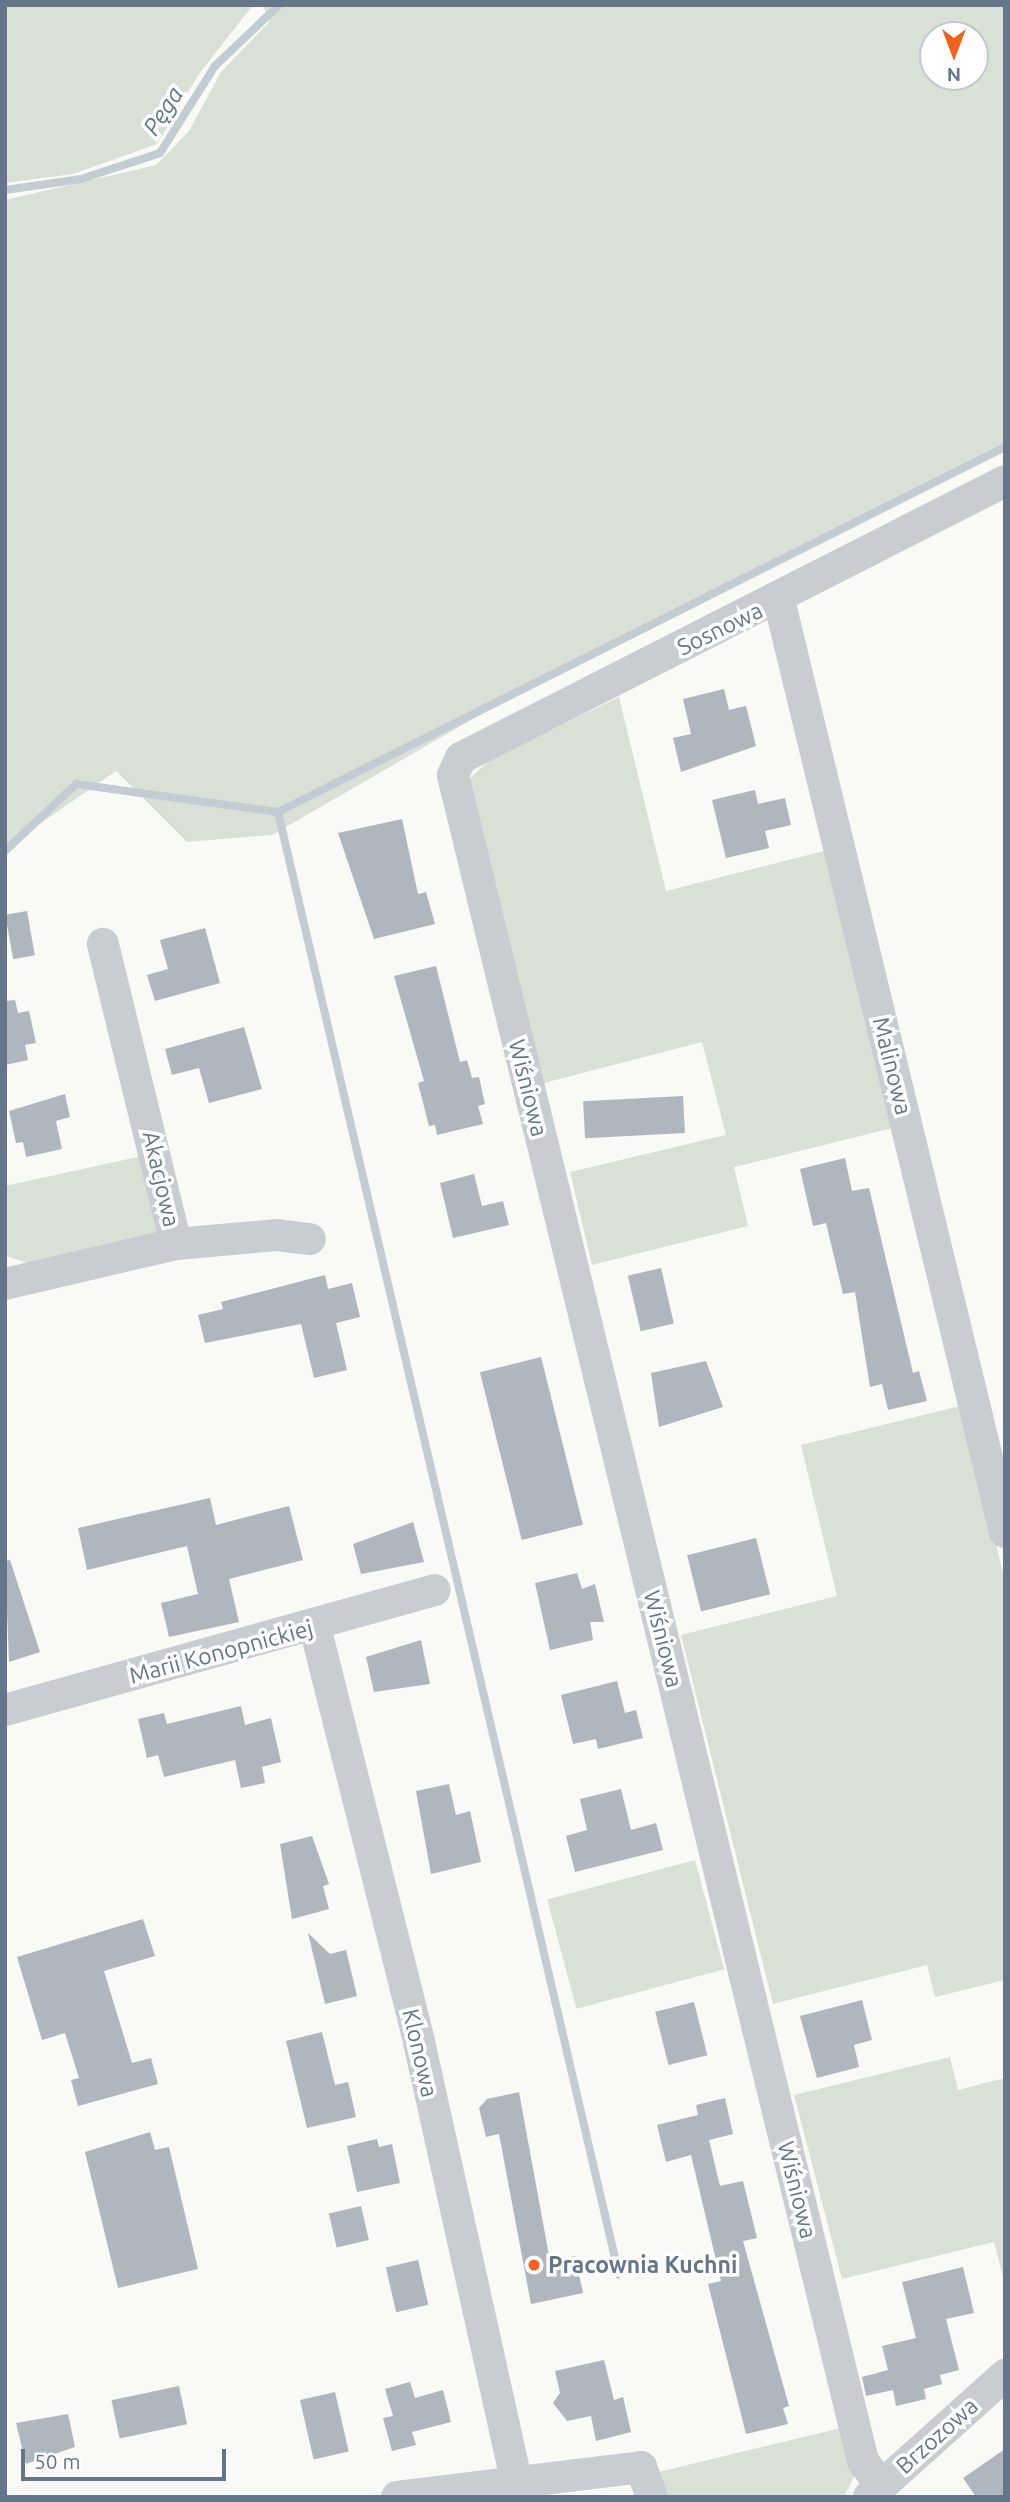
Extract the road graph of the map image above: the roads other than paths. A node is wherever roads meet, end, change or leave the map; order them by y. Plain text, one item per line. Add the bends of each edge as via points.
1 (1005, 481) edge
2 (779, 600) junction
3 (454, 788) joint
4 (103, 944) dead end
5 (310, 1239) dead end
6 (176, 1244) junction
7 (5, 1284) edge
8 (1005, 1532) edge
9 (435, 1590) dead end
10 (315, 1627) junction
11 (5, 1710) edge
12 (1005, 2375) edge
13 (516, 2481) junction
14 (875, 2491) edge
15 (397, 2497) edge
16 (652, 2497) edge

1 - 2 street, Sosnowa
2 - 3 street, Sosnowa via 461,758
2 - 8 street, Malinowa
3 - 14 street, Wiśniowa via 863,2461
4 - 6 street, Akacjowa
5 - 6 street via 276,1235
6 - 7 street, Akacjowa
9 - 10 street, Marii Konopnickiej
10 - 11 street, Marii Konopnickiej
10 - 13 street, Klonowa via 419,2042
12 - 14 street, Brzozowa
13 - 15 street
13 - 16 street via 641,2467

